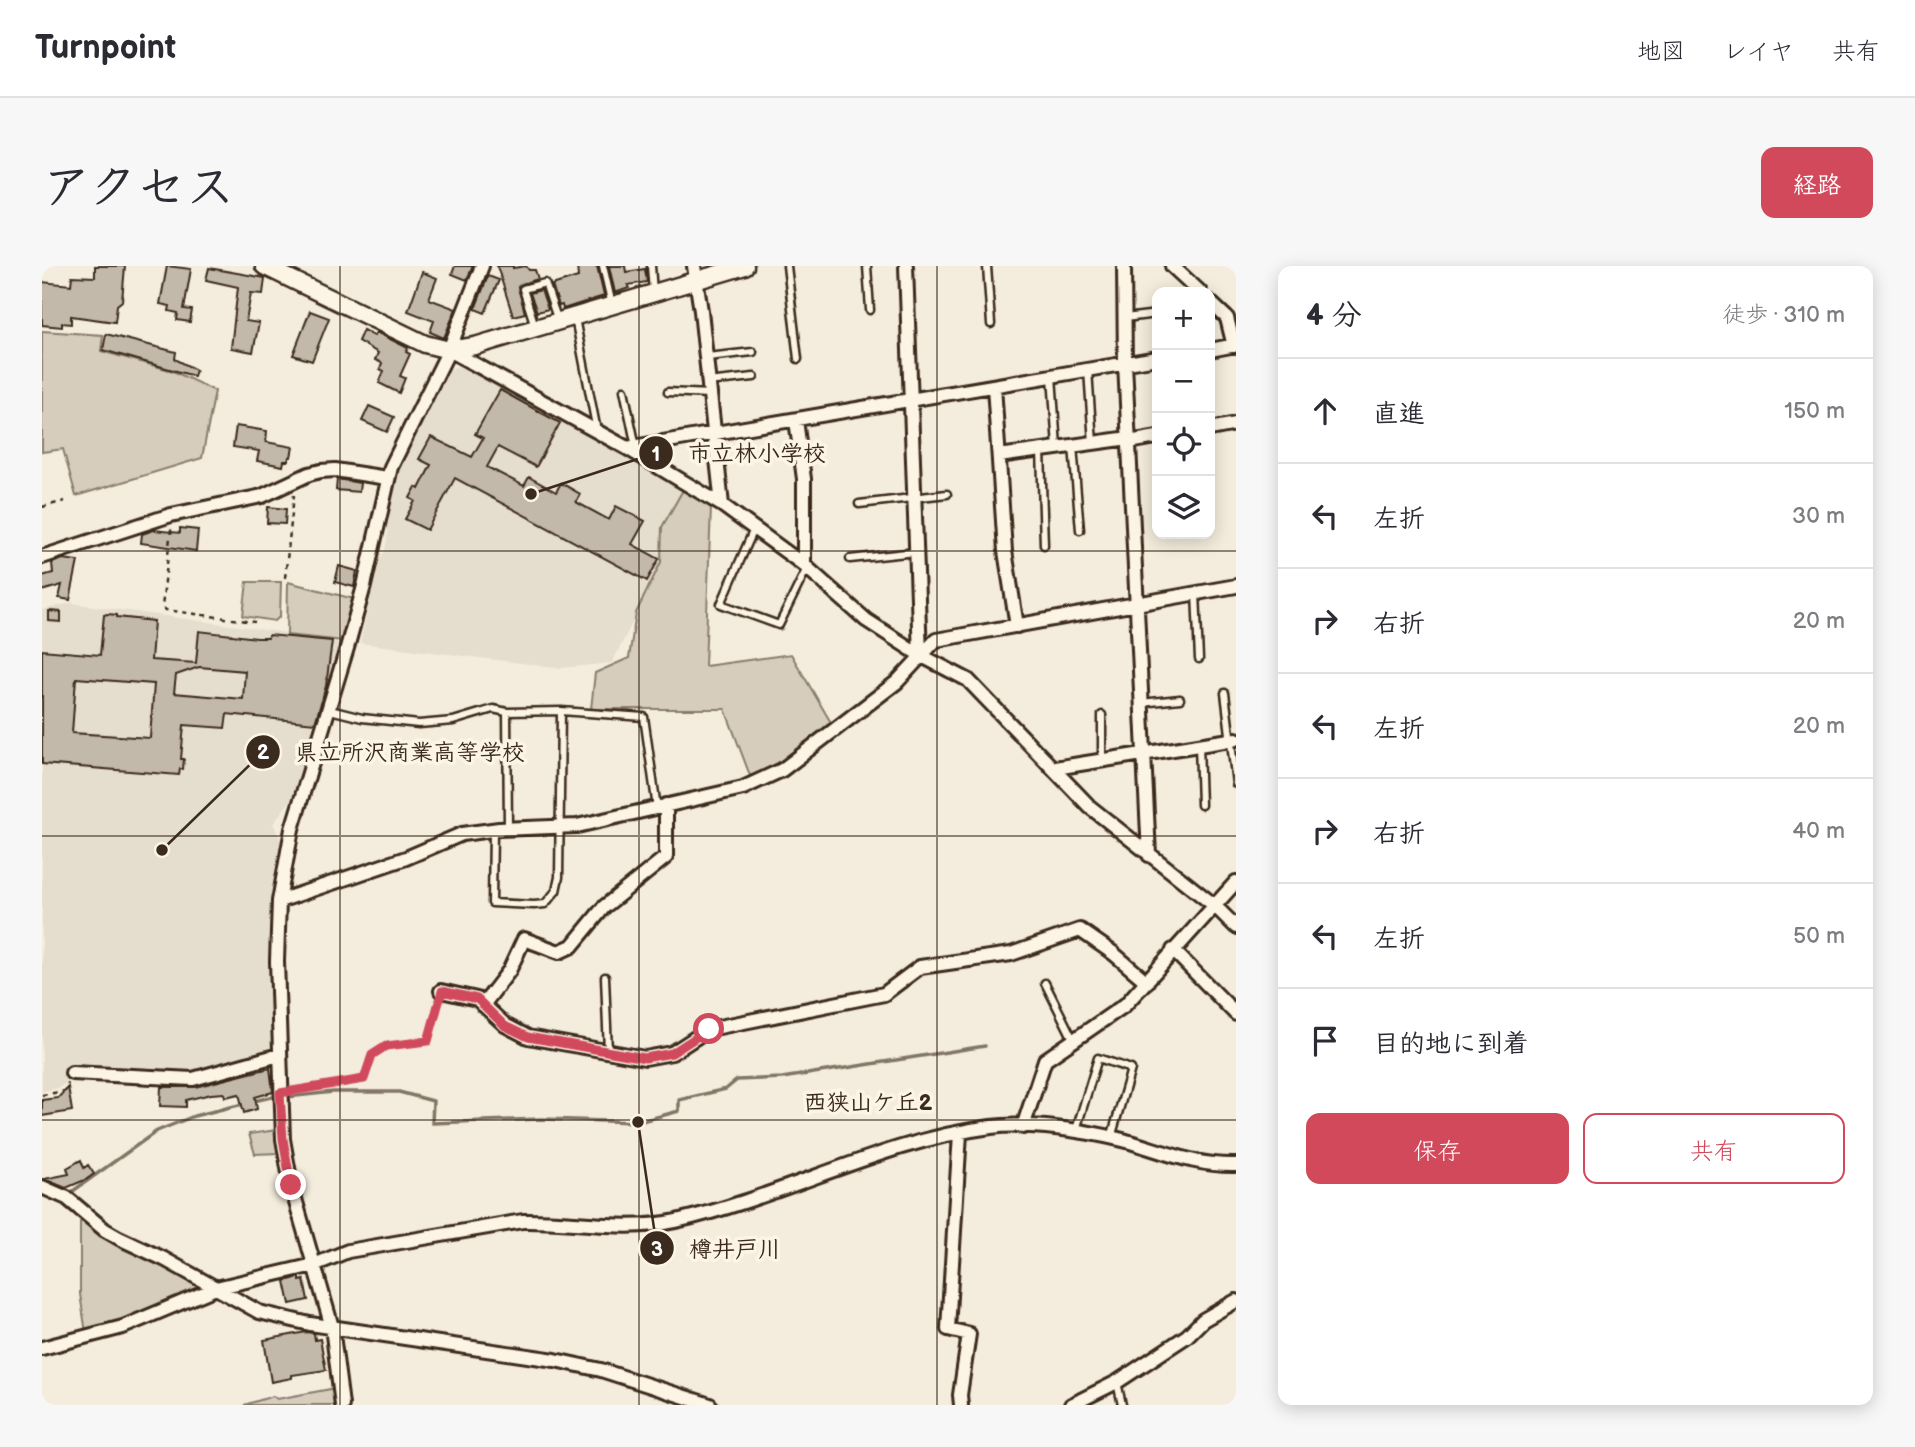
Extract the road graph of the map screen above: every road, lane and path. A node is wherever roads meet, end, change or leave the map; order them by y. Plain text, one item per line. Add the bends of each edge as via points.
1 (264, 266) edge
2 (482, 266) edge
3 (603, 266) edge
4 (651, 266) edge
5 (745, 266) edge
6 (787, 266) edge
7 (867, 266) edge
8 (906, 266) edge
9 (987, 266) edge
10 (1124, 266) edge
11 (1172, 266) edge
12 (695, 273) edge
13 (1195, 287) edge
14 (653, 293) junction
15 (612, 305) junction
16 (1215, 308) edge
17 (870, 310) dead end
18 (1152, 314) edge
19 (574, 317) junction
20 (1125, 317) junction
21 (558, 321) junction
22 (991, 324) dead end
23 (536, 328) junction
24 (1235, 346) edge
25 (1215, 349) edge
26 (449, 351) junction
27 (752, 352) dead end
28 (705, 357) junction
29 (798, 359) dead end
30 (1152, 359) edge
31 (1125, 363) junction
32 (1088, 370) junction
33 (1052, 376) junction
34 (754, 377) dead end
35 (994, 386) junction
36 (708, 388) junction
37 (624, 390) dead end
38 (668, 392) dead end
39 (913, 400) junction
40 (796, 420) junction
41 (1236, 424) edge
42 (1215, 428) edge
43 (598, 433) junction
44 (713, 434) junction
45 (1152, 438) edge
46 (1129, 440) junction
47 (1093, 443) junction
48 (1073, 446) junction
49 (631, 447) junction
50 (1057, 448) junction
51 (1041, 450) junction
52 (999, 456) junction
53 (387, 478) junction
54 (296, 481) junction
55 (947, 494) dead end
56 (916, 499) junction
57 (65, 501) dead end
58 (859, 504) dead end
59 (722, 505) junction
60 (42, 508) edge
61 (171, 515) junction
62 (755, 527) junction
63 (1080, 530) dead end
64 (1044, 545) dead end
65 (916, 552) junction
66 (42, 557) edge
67 (850, 559) dead end
68 (806, 567) junction
69 (285, 578) dead end
70 (1236, 586) edge
71 (1196, 593) junction
72 (1137, 604) junction
73 (255, 622) dead end
74 (1017, 626) junction
75 (920, 655) junction
76 (1199, 659) dead end
77 (1225, 693) dead end
78 (1180, 699) dead end
79 (1141, 703) junction
80 (330, 710) junction
81 (561, 711) junction
82 (507, 712) junction
83 (1102, 715) dead end
84 (1234, 739) edge
85 (1199, 744) junction
86 (1144, 753) junction
87 (1101, 760) junction
88 (1055, 768) junction
89 (1236, 784) edge
90 (1201, 805) dead end
91 (662, 807) junction
92 (559, 827) junction
93 (508, 828) junction
94 (493, 830) junction
95 (1149, 855) junction
96 (1236, 882) edge
97 (279, 901) junction
98 (1215, 906) junction
99 (1236, 927) edge
100 (1173, 950) junction
101 (605, 977) dead end
102 (1147, 982) junction
103 (1045, 983) dead end
104 (442, 991) joint
105 (483, 1004) junction
106 (1236, 1014) edge
107 (1074, 1041) junction
108 (608, 1052) junction
109 (278, 1055) junction
110 (72, 1073) joint
111 (280, 1093) junction
112 (42, 1095) edge
113 (1023, 1126) junction
114 (1076, 1132) junction
115 (960, 1133) junction
116 (1111, 1138) junction
117 (1236, 1166) edge
118 (42, 1187) edge
119 (314, 1265) junction
120 (216, 1288) junction
121 (1236, 1301) edge
122 (332, 1327) junction
123 (42, 1348) edge
124 (1117, 1382) junction
125 (342, 1405) edge
126 (710, 1405) edge
127 (961, 1405) edge
128 (1071, 1405) edge
129 (1122, 1405) edge

1 - 26 street via 425,344
2 - 26 street
3 - 15 lane
4 - 14 lane
5 - 12 street
6 - 29 lane
7 - 17 lane
8 - 39 street
9 - 22 lane
10 - 20 street
11 - 13 street
12 - 14 street
12 - 28 street
14 - 15 street
15 - 19 street
16 - 24 street via 1227,318
18 - 20 lane
19 - 21 street
19 - 43 lane
20 - 31 street
21 - 23 street
21 - 23 lane via 545,284 523,289
23 - 26 street
24 - 25 street
26 - 43 street
26 - 53 street
27 - 28 lane
28 - 36 street
30 - 31 street
31 - 32 street
31 - 46 street
32 - 33 street
32 - 47 lane
33 - 35 street
33 - 50 lane
34 - 36 lane
35 - 39 street
35 - 52 street
36 - 38 lane
36 - 44 street
37 - 49 lane
39 - 40 street
39 - 56 street
40 - 44 street
40 - 68 street via 804,479
41 - 42 street
43 - 49 street
44 - 49 street
44 - 59 street
45 - 46 street
46 - 47 street
46 - 72 street
47 - 48 street
48 - 50 street
48 - 63 lane
49 - 59 street
50 - 51 street
51 - 52 street
51 - 64 lane
52 - 74 street via 1005,551
53 - 54 street via 335,470
53 - 80 street
54 - 61 street via 262,496
54 - 69 path
55 - 56 lane
56 - 58 lane
56 - 65 street
57 - 60 path
59 - 62 street
61 - 66 street
61 - 73 path via 162,607
62 - 68 street
62 - 68 lane via 720,604 779,625
65 - 67 lane
65 - 75 street
68 - 75 street via 866,620
70 - 71 street
71 - 72 street
71 - 76 lane
72 - 74 street
72 - 79 street
74 - 75 street via 936,640
75 - 88 street via 968,680
75 - 91 street via 897,682 782,770 743,788
77 - 84 lane
78 - 79 lane
79 - 86 street
80 - 82 lane via 419,724 453,721 493,709
80 - 97 street via 292,829
81 - 82 lane
81 - 91 lane via 645,717
81 - 92 lane
82 - 93 lane
83 - 87 lane
84 - 85 street
84 - 89 lane
85 - 86 street
85 - 90 lane
86 - 87 street
86 - 95 street
87 - 88 street
88 - 95 street via 1090,807
91 - 92 street
91 - 105 street via 666,857 604,907 572,946 559,952 524,939 509,971
92 - 93 street
92 - 94 lane via 556,891 545,904 534,905 492,903
93 - 94 street
94 - 97 street via 462,834
95 - 98 street
96 - 98 street
97 - 109 street
98 - 99 street
98 - 100 street
100 - 102 street
100 - 106 street
101 - 108 lane
102 - 107 street
102 - 108 street via 1080,930 1011,954 920,967 884,994 709,1029 672,1053 645,1058
103 - 107 lane
104 - 105 street
104 - 111 path via 428,1041 379,1050 372,1055 364,1079
105 - 108 street via 505,1026 528,1037
107 - 113 street via 1045,1060
109 - 110 street via 193,1079
109 - 111 street
110 - 112 path via 65,1091
111 - 119 street via 291,1185
113 - 114 street
113 - 115 street
114 - 116 street
114 - 116 lane via 1098,1058 1131,1069
115 - 119 street via 676,1221 632,1226 551,1220 503,1223 348,1251
115 - 127 street via 948,1329 969,1335
116 - 117 street via 1188,1161
118 - 120 street via 67,1198 104,1230
119 - 120 street
119 - 122 street
120 - 122 street via 259,1312
120 - 123 street via 123,1327
121 - 124 street
122 - 125 street
122 - 126 street via 555,1360
124 - 128 street
124 - 129 lane

